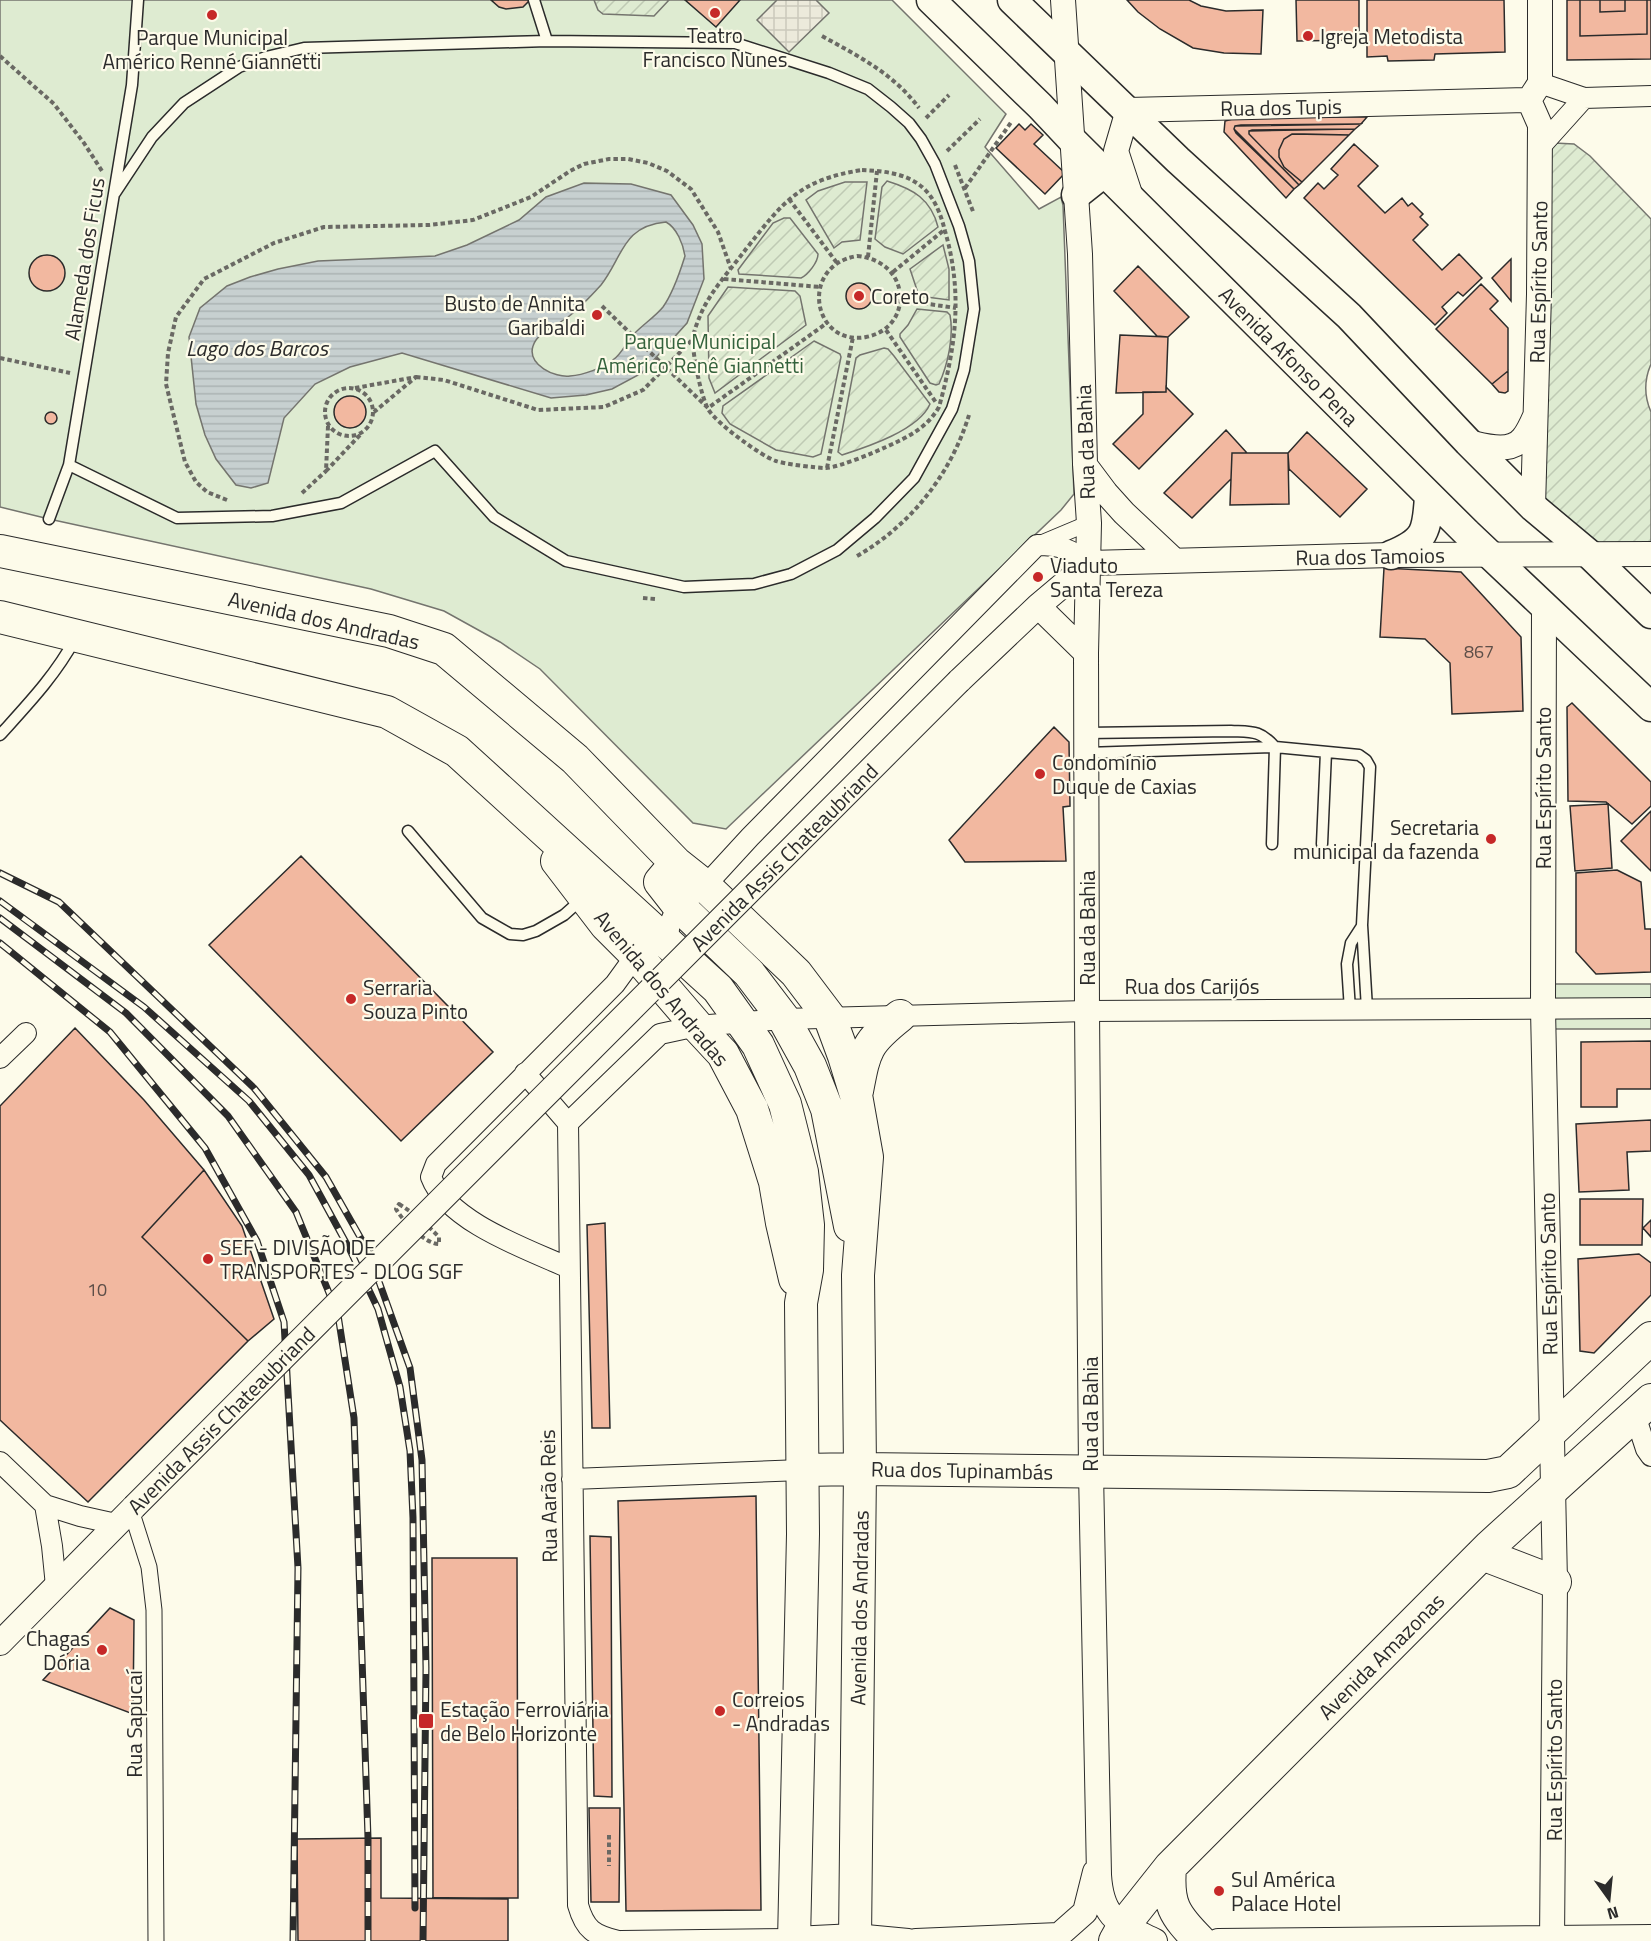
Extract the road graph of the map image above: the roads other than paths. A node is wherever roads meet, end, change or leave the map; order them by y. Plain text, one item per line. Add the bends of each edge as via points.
1 (138, 0) edge
2 (534, 0) edge
3 (931, 0) edge
4 (1012, 0) edge
5 (1063, 0) edge
6 (1540, 0) edge
7 (547, 41) junction
8 (1065, 53) junction
9 (1535, 91) junction
10 (1651, 96) edge
11 (1584, 98) junction
12 (1128, 110) junction
13 (1072, 140) junction
14 (1540, 147) junction
15 (1105, 172) junction
16 (115, 193) junction
17 (1076, 195) junction
18 (1132, 200) junction
19 (1535, 416) junction
20 (1468, 442) junction
21 (1085, 464) junction
22 (69, 465) junction
23 (1429, 496) junction
24 (1533, 507) junction
25 (49, 519) dead end
26 (1089, 522) junction
27 (1037, 545) junction
28 (0, 551) edge
29 (1588, 553) junction
30 (1491, 554) junction
31 (1651, 554) edge
32 (1391, 555) junction
33 (1173, 560) junction
34 (1089, 563) junction
35 (1038, 606) junction
36 (1544, 607) junction
37 (1651, 614) edge
38 (0, 617) edge
39 (76, 636) junction
40 (1086, 653) junction
41 (1651, 707) edge
42 (0, 735) edge
43 (1086, 743) junction
44 (1275, 747) junction
45 (1326, 752) junction
46 (509, 798) junction
47 (408, 831) dead end
48 (1272, 844) dead end
49 (1322, 844) dead end
50 (671, 883) junction
51 (705, 886) junction
52 (585, 897) junction
53 (1362, 925) junction
54 (657, 932) junction
55 (636, 955) junction
56 (1651, 1008) edge
57 (1543, 1009) junction
58 (1358, 1010) junction
59 (1087, 1011) junction
60 (900, 1016) junction
61 (830, 1018) junction
62 (784, 1019) junction
63 (741, 1023) junction
64 (697, 1026) junction
65 (26, 1033) dead end
66 (0, 1058) edge
67 (525, 1073) junction
68 (856, 1095) junction
69 (568, 1123) junction
70 (569, 1268) junction
71 (858, 1275) junction
72 (801, 1303) junction
73 (1651, 1338) edge
74 (1643, 1407) edge
75 (1551, 1431) junction
76 (1651, 1456) edge
77 (0, 1462) edge
78 (860, 1469) junction
79 (802, 1470) junction
80 (1091, 1472) junction
81 (572, 1479) junction
82 (1554, 1486) junction
83 (45, 1505) junction
84 (127, 1514) junction
85 (1482, 1554) junction
86 (1555, 1582) junction
87 (56, 1586) junction
88 (0, 1643) edge
89 (1098, 1857) junction
90 (1170, 1867) junction
91 (1119, 1933) edge
92 (1651, 1937) edge
93 (855, 1939) edge
94 (1552, 1939) edge
95 (794, 1940) edge
96 (156, 1941) edge
97 (620, 1941) edge
98 (908, 1941) edge
99 (916, 1941) edge
100 (1155, 1941) edge
101 (1200, 1941) edge
102 (1218, 1941) edge

1 - 16 lane, Alameda dos Ficus via 132,85
2 - 7 lane
3 - 13 main road, Avenida Afonso Pena
4 - 8 main road
5 - 8 street, Rua da Bahia
6 - 9 street, Rua Espírito Santo
7 - 16 lane via 304,48 266,57 239,67 184,103 152,137
7 - 22 lane via 735,43 829,72 868,89 909,123 921,139 959,226 969,261 974,309 964,370 952,410 914,478 875,518 837,550 791,574 754,584 684,587 566,561 494,517 435,452 342,503 272,516 177,518
8 - 12 main road
8 - 13 street, Rua da Bahia
9 - 11 street, Rua dos Tupis
9 - 12 street, Rua dos Tupis
9 - 14 street, Rua Espírito Santo
10 - 11 street, Rua dos Tupis
11 - 14 street
12 - 18 street via 1116,151
12 - 20 main road via 1350,316
13 - 15 main road, Avenida Afonso Pena
13 - 17 street, Rua da Bahia
14 - 19 street, Rua Espírito Santo
15 - 17 main road
15 - 18 main road, Avenida Afonso Pena
16 - 22 lane, Alameda dos Ficus
17 - 21 street, Rua da Bahia
18 - 23 main road, Avenida Afonso Pena
19 - 20 street via 1523,439 1510,446 1498,448
19 - 24 street, Rua Espírito Santo
20 - 24 main road
21 - 26 street, Rua da Bahia
21 - 33 street via 1124,513
22 - 25 lane, Alameda dos Ficus
23 - 30 main road, Avenida Afonso Pena
23 - 32 main road via 1423,534 1409,548
24 - 29 main road
26 - 27 street, Avenida Assis Chateaubriand
26 - 34 street, Rua da Bahia
27 - 34 street via 1071,550
27 - 51 street, Avenida Assis Chateaubriand
28 - 50 main road, Avenida dos Andradas via 389,631 444,649 575,759
29 - 30 street, Rua dos Tamoios
29 - 31 street, Rua dos Tamoios
29 - 37 main road
30 - 32 street, Rua dos Tamoios
30 - 36 main road, Avenida Afonso Pena
32 - 33 street, Rua dos Tamoios
33 - 34 street, Rua dos Tamoios
34 - 35 street, Avenida Assis Chateaubriand
34 - 40 street, Rua da Bahia
35 - 40 street
35 - 84 street, Avenida Assis Chateaubriand, bridge
36 - 41 main road, Avenida Afonso Pena
36 - 57 street, Rua Espírito Santo
38 - 39 main road, Avenida dos Andradas
39 - 42 lane via 47,682
39 - 46 main road, Avenida dos Andradas via 387,712 457,751
40 - 43 street, Rua da Bahia
43 - 44 lane
43 - 44 lane via 1192,730 1255,732 1266,736
43 - 59 street, Rua da Bahia
44 - 45 lane
44 - 48 lane
45 - 49 lane
45 - 53 lane via 1359,755 1370,767
46 - 52 main road, Avenida dos Andradas
46 - 54 main road, Avenida dos Andradas
47 - 52 lane via 482,918 510,934 536,931
50 - 51 main road, Avenida dos Andradas
50 - 54 main road via 650,900
50 - 62 main road, Avenida dos Andradas
51 - 61 main road, Avenida dos Andradas via 796,973
52 - 55 main road, Avenida dos Andradas
53 - 58 lane
53 - 58 lane via 1351,943 1347,964
54 - 55 main road
54 - 63 main road, Avenida dos Andradas via 718,988
55 - 64 main road, Avenida dos Andradas
55 - 67 street via 615,984
56 - 57 street, Rua dos Carijós
57 - 58 street, Rua dos Carijós
57 - 75 street, Rua Espírito Santo
58 - 59 street, Rua dos Carijós
59 - 60 street, Rua dos Carijós
59 - 80 street, Rua da Bahia
60 - 61 street, Rua dos Carijós
60 - 68 main road via 878,1034 864,1055
61 - 62 street, Rua dos Carijós
61 - 68 main road, Avenida dos Andradas
62 - 63 street, Rua dos Carijós
62 - 71 main road, Avenida dos Andradas via 810,1066 827,1109
63 - 64 street, Rua dos Carijós
63 - 72 main road, Avenida dos Andradas via 758,1045 785,1104 802,1172 808,1225 807,1270
64 - 69 street via 660,1034
64 - 72 main road, Avenida dos Andradas via 723,1054 752,1109 775,1182
65 - 66 street
67 - 69 street
67 - 70 street via 436,1164 431,1178 436,1190 469,1221
68 - 71 main road, Avenida dos Andradas via 867,1157
69 - 70 street, Rua Aarão Reis
70 - 81 street, Rua Aarão Reis
71 - 78 main road, Avenida dos Andradas
72 - 79 main road, Avenida dos Andradas
73 - 75 main road
74 - 76 street via 1646,1449
74 - 82 main road, Avenida Amazonas
75 - 80 main road, Rua dos Tupinambás via 1508,1472 1488,1476
75 - 82 street, Rua Espírito Santo
77 - 83 street
78 - 79 main road, Rua dos Tupinambás
78 - 80 main road, Rua dos Tupinambás
78 - 93 main road, Avenida dos Andradas
79 - 81 street, Rua dos Tupinambás
79 - 95 main road, Avenida dos Andradas
80 - 89 street, Rua da Bahia
81 - 97 street, Rua Aarão Reis via 578,1905 582,1920 591,1931
82 - 85 main road, Avenida Amazonas
82 - 86 street, Rua Espírito Santo
83 - 84 street via 80,1516
83 - 87 street
84 - 87 street, Avenida Assis Chateaubriand
84 - 96 street, Rua Sapucaí via 149,1567 154,1610
85 - 86 main road
85 - 90 main road, Avenida Amazonas
86 - 94 street, Rua Espírito Santo
87 - 88 street, Avenida Assis Chateaubriand
89 - 91 street via 1100,1892
89 - 99 street via 1085,1912 1059,1935
90 - 91 main road, Avenida Amazonas
90 - 101 main road via 1168,1889 1172,1906 1180,1921
91 - 100 street
92 - 94 street
93 - 95 street
93 - 98 street
94 - 102 street
95 - 97 street

